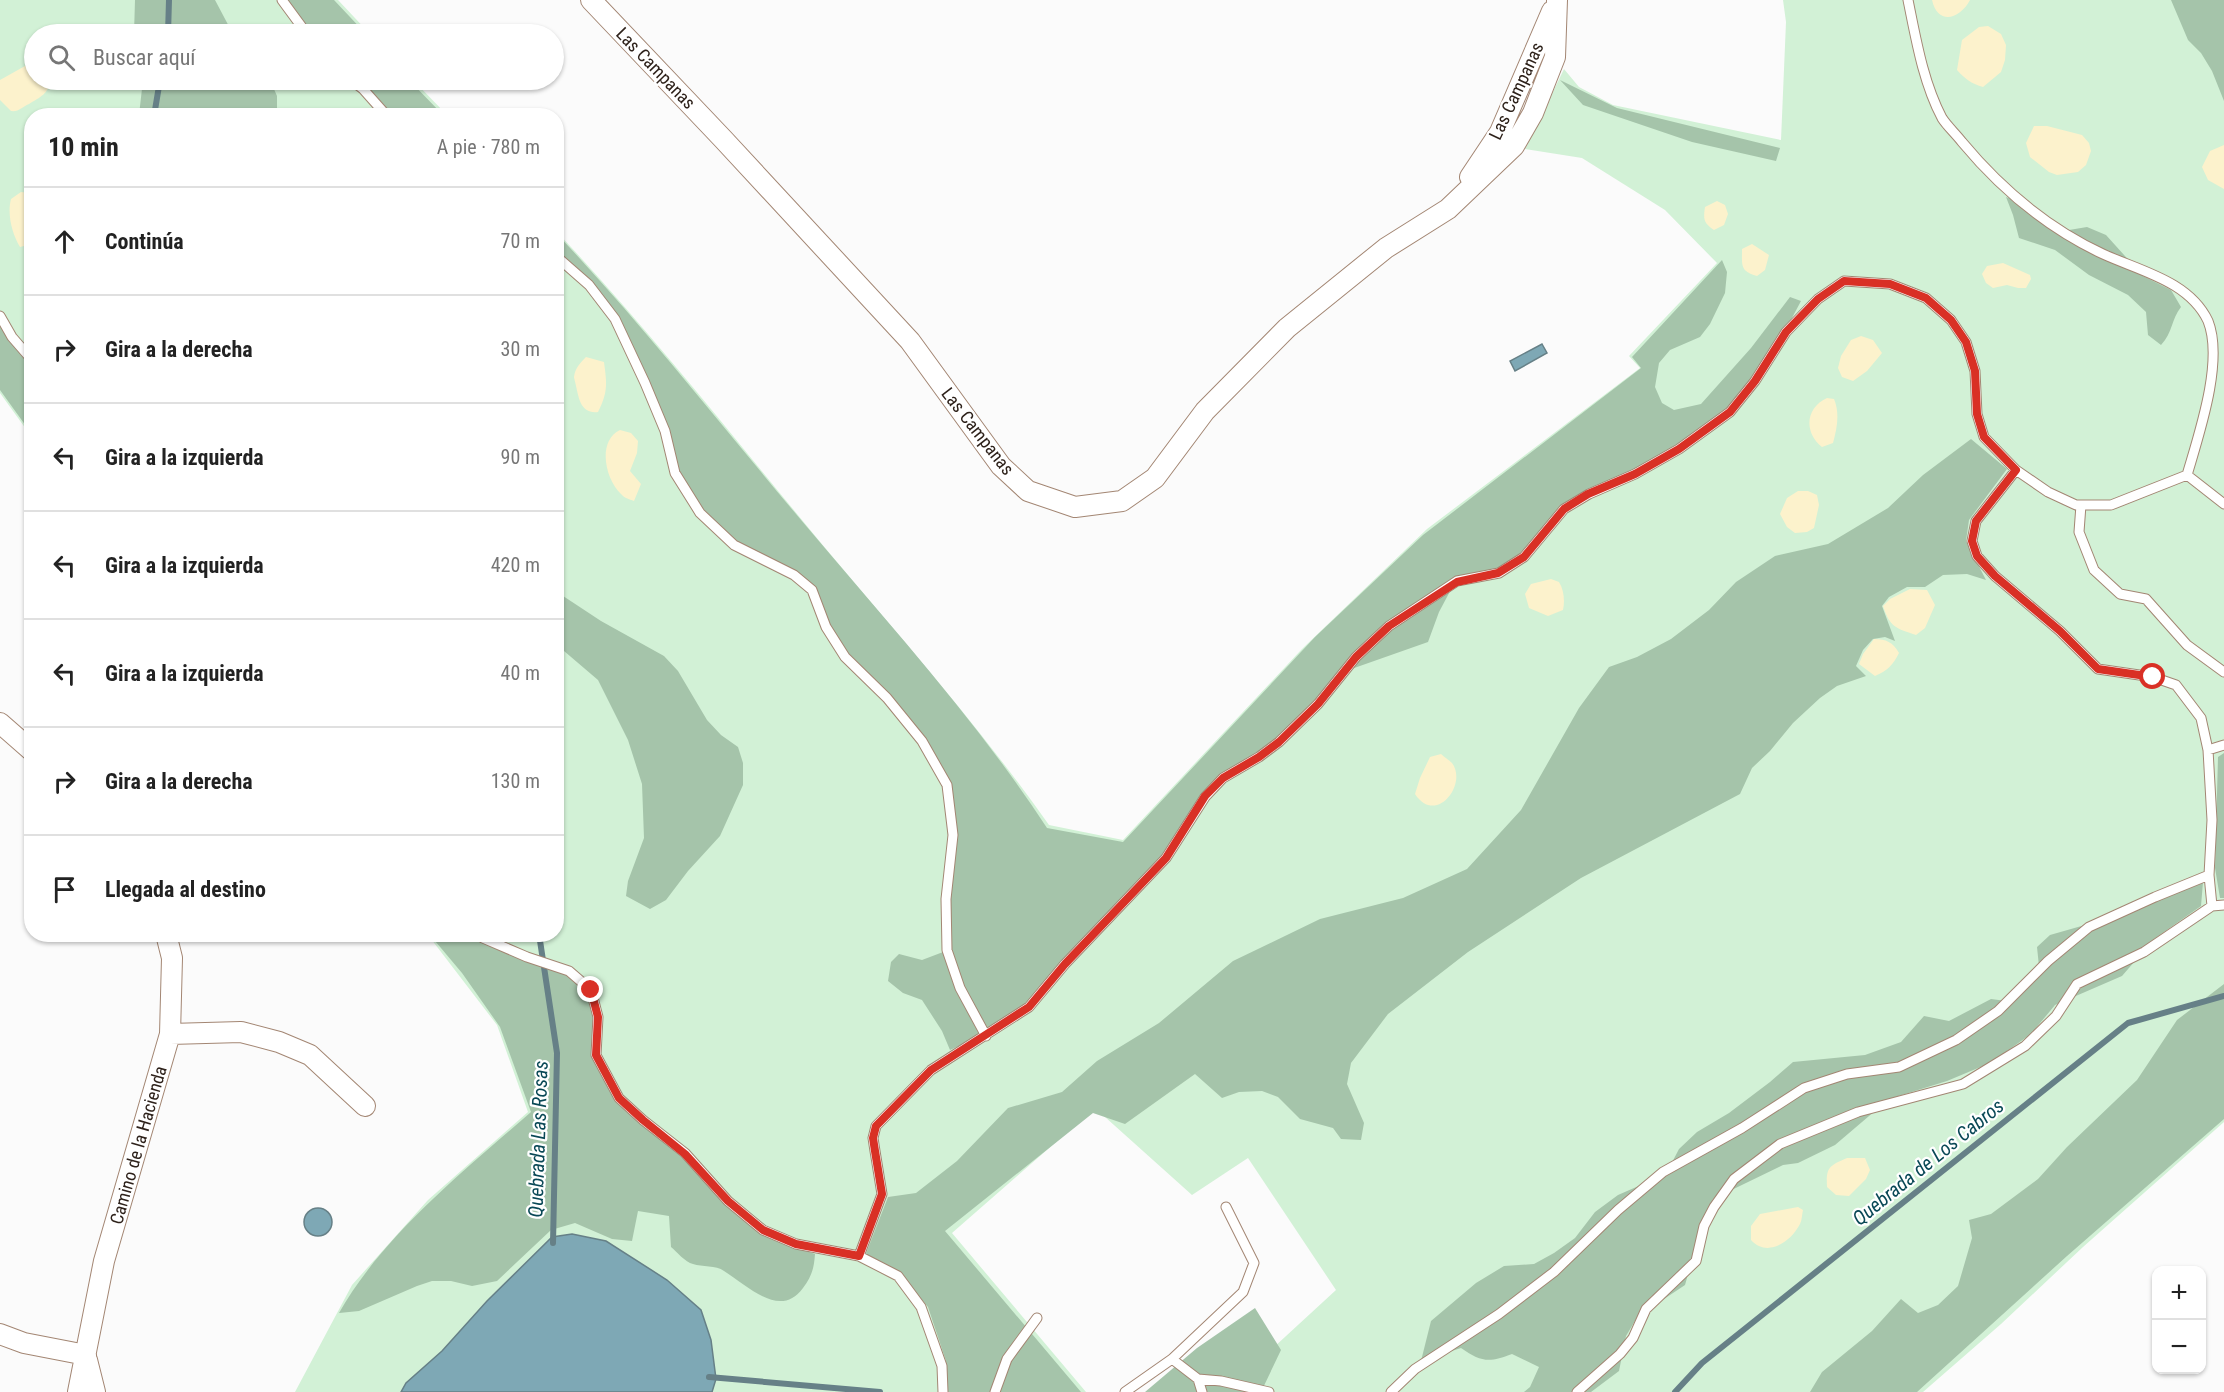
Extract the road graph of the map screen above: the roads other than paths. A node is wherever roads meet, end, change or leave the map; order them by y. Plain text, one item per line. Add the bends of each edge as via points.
1 (282, 0) edge
2 (591, 0) edge
3 (1557, 0) edge
4 (1908, 0) edge
5 (300, 24) edge
6 (364, 90) edge
7 (380, 108) edge
8 (564, 263) edge
9 (0, 316) edge
10 (24, 351) edge
11 (2016, 470) junction
12 (2187, 476) junction
13 (2224, 504) edge
14 (2081, 505) junction
15 (2224, 672) edge
16 (0, 723) edge
17 (24, 744) edge
18 (2224, 745) edge
19 (2208, 750) junction
20 (2209, 875) junction
21 (2224, 905) edge
22 (2212, 906) junction
23 (168, 942) edge
24 (492, 942) edge
25 (170, 1034) junction
26 (986, 1036) junction
27 (365, 1106) dead end
28 (1226, 1208) dead end
29 (859, 1256) junction
30 (1037, 1318) dead end
31 (0, 1334) edge
32 (86, 1355) junction
33 (1172, 1359) junction
34 (1198, 1379) junction
35 (78, 1392) edge
36 (95, 1392) edge
37 (943, 1392) edge
38 (995, 1392) edge
39 (1125, 1392) edge
40 (1202, 1392) edge
41 (1269, 1392) edge
42 (1391, 1392) edge
43 (1577, 1392) edge

1 - 5 lane
2 - 3 street, Las Campanas via 910,341 1001,466 1028,491 1075,507 1122,501 1155,478 1205,411 1287,328 1386,248 1448,209 1500,132
4 - 12 lane via 1921,61 1943,119 1984,168 2042,220 2102,254 2187,293 2208,321 2216,357
6 - 7 lane
8 - 26 lane via 589,285 615,319 665,431 675,473 700,513 734,545 794,574 812,590 826,627 845,657 888,698 922,741 947,785 953,835 946,899 947,950 960,988
9 - 10 lane
11 - 14 lane via 2048,492
11 - 19 lane via 1976,521 1972,541 1977,556 2098,669 2153,677 2176,685 2200,718
11 - 26 lane via 1984,437 1977,414 1975,371 1966,342 1951,320 1926,298 1890,284 1844,281 1818,299 1786,332 1730,412 1679,449 1564,509 1524,557 1498,573 1457,582 1389,626 1279,742 1223,778 1205,796 1166,858 1029,1007
12 - 13 lane
12 - 14 lane via 2111,505
14 - 15 lane via 2079,532 2094,570 2120,594 2146,599 2187,645
16 - 17 street
18 - 19 lane
19 - 20 lane via 2212,820
20 - 22 lane
20 - 42 lane via 2089,927 1998,1011 1956,1040 1899,1067 1847,1074 1804,1088 1663,1172 1554,1272 1415,1369
21 - 22 lane
22 - 43 lane via 2144,952 2077,984 2056,1016 2025,1046 1963,1084 1858,1112 1780,1144 1734,1179 1704,1226 1696,1261 1646,1309 1633,1338 1620,1354
23 - 25 street, Camino de la Hacienda via 172,958
24 - 29 lane via 569,971 591,990 598,1017 596,1055 619,1098 685,1154 728,1201 763,1230 796,1244
25 - 27 street via 241,1032 279,1042 310,1055
25 - 32 street, Camino de la Hacienda via 104,1261
26 - 29 lane via 931,1070 876,1126 873,1138 882,1194
28 - 33 lane via 1254,1263 1243,1292
29 - 37 lane via 898,1276 921,1307 942,1366
30 - 38 lane via 1007,1359
31 - 32 street via 24,1343
32 - 35 street, Camino de la Hacienda
32 - 36 street, Camino de la Hacienda
33 - 34 lane
33 - 39 lane
34 - 40 lane
34 - 41 lane

